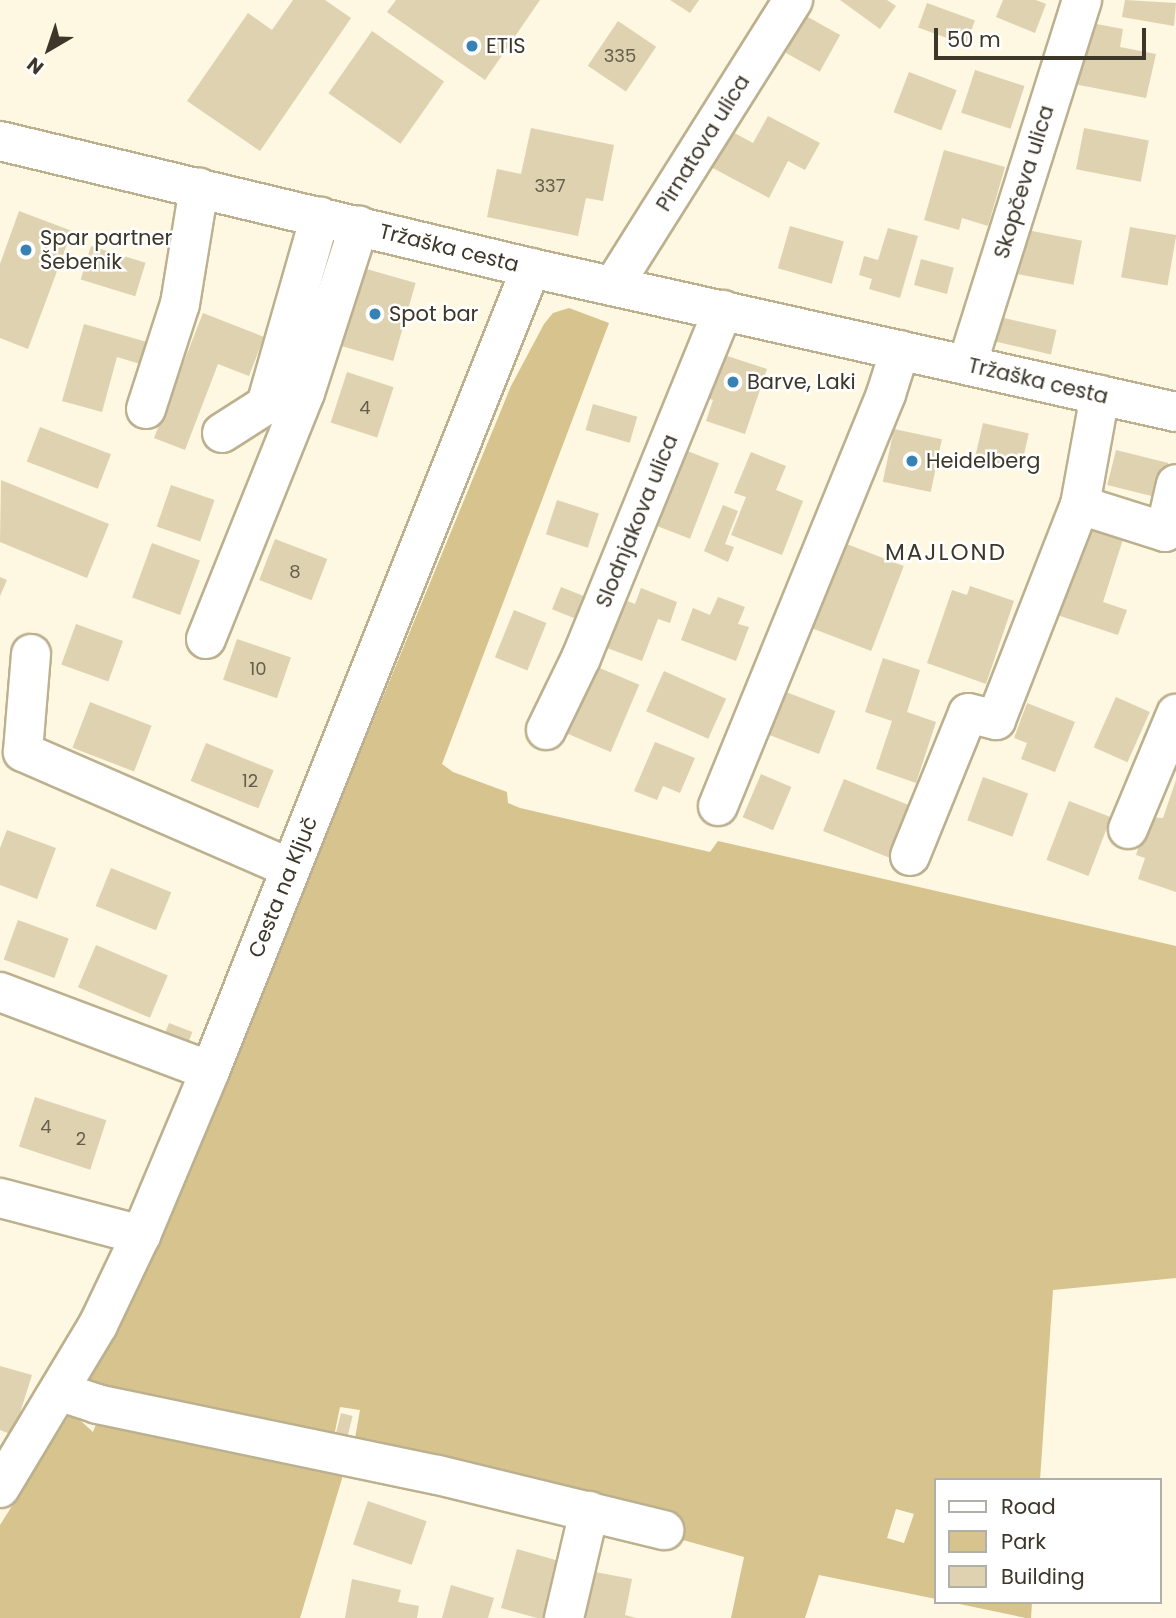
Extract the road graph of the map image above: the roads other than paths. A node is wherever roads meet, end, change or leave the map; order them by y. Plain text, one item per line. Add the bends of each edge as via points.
1 (793, 0) edge
2 (1082, 0) edge
3 (0, 141) edge
4 (200, 188) junction
5 (320, 217) junction
6 (359, 226) junction
7 (531, 268) junction
8 (614, 286) junction
9 (723, 310) junction
10 (900, 350) junction
11 (967, 365) junction
12 (1100, 395) junction
13 (146, 409) dead end
14 (1176, 412) edge
15 (222, 432) dead end
16 (1176, 484) edge
17 (1080, 505) junction
18 (206, 639) dead end
19 (31, 654) dead end
20 (1176, 714) edge
21 (546, 730) dead end
22 (718, 806) dead end
23 (1128, 829) dead end
24 (910, 856) dead end
25 (290, 868) junction
26 (0, 992) edge
27 (211, 1071) junction
28 (0, 1198) edge
29 (141, 1235) junction
30 (61, 1392) junction
31 (0, 1488) edge
32 (589, 1511) junction
33 (664, 1530) dead end
34 (564, 1618) edge

1 - 8 street, Pirnatova ulica
2 - 11 street, Skopčeva ulica
3 - 4 street, Tržaška cesta
4 - 5 street, Tržaška cesta
4 - 13 street via 180,304
5 - 6 street, Tržaška cesta
5 - 15 street via 266,405
6 - 7 street, Tržaška cesta
6 - 18 street via 304,393
7 - 8 street, Tržaška cesta
7 - 25 street, Cesta na Ključ
8 - 9 street, Tržaška cesta
9 - 10 street, Tržaška cesta
9 - 21 street, Slodnjakova ulica via 581,658
10 - 11 street, Tržaška cesta
10 - 22 street
11 - 12 street, Tržaška cesta
12 - 14 street, Tržaška cesta
12 - 17 street
16 - 17 street via 1165,532
17 - 24 street via 996,720 968,713
19 - 25 street via 23,752
20 - 23 street
25 - 27 street, Cesta na Ključ
26 - 27 street
27 - 29 street, Cesta na Ključ
28 - 29 street
29 - 30 street, Cesta na Ključ
30 - 31 street, Cesta na Ključ
30 - 32 street
32 - 33 street
32 - 34 street

